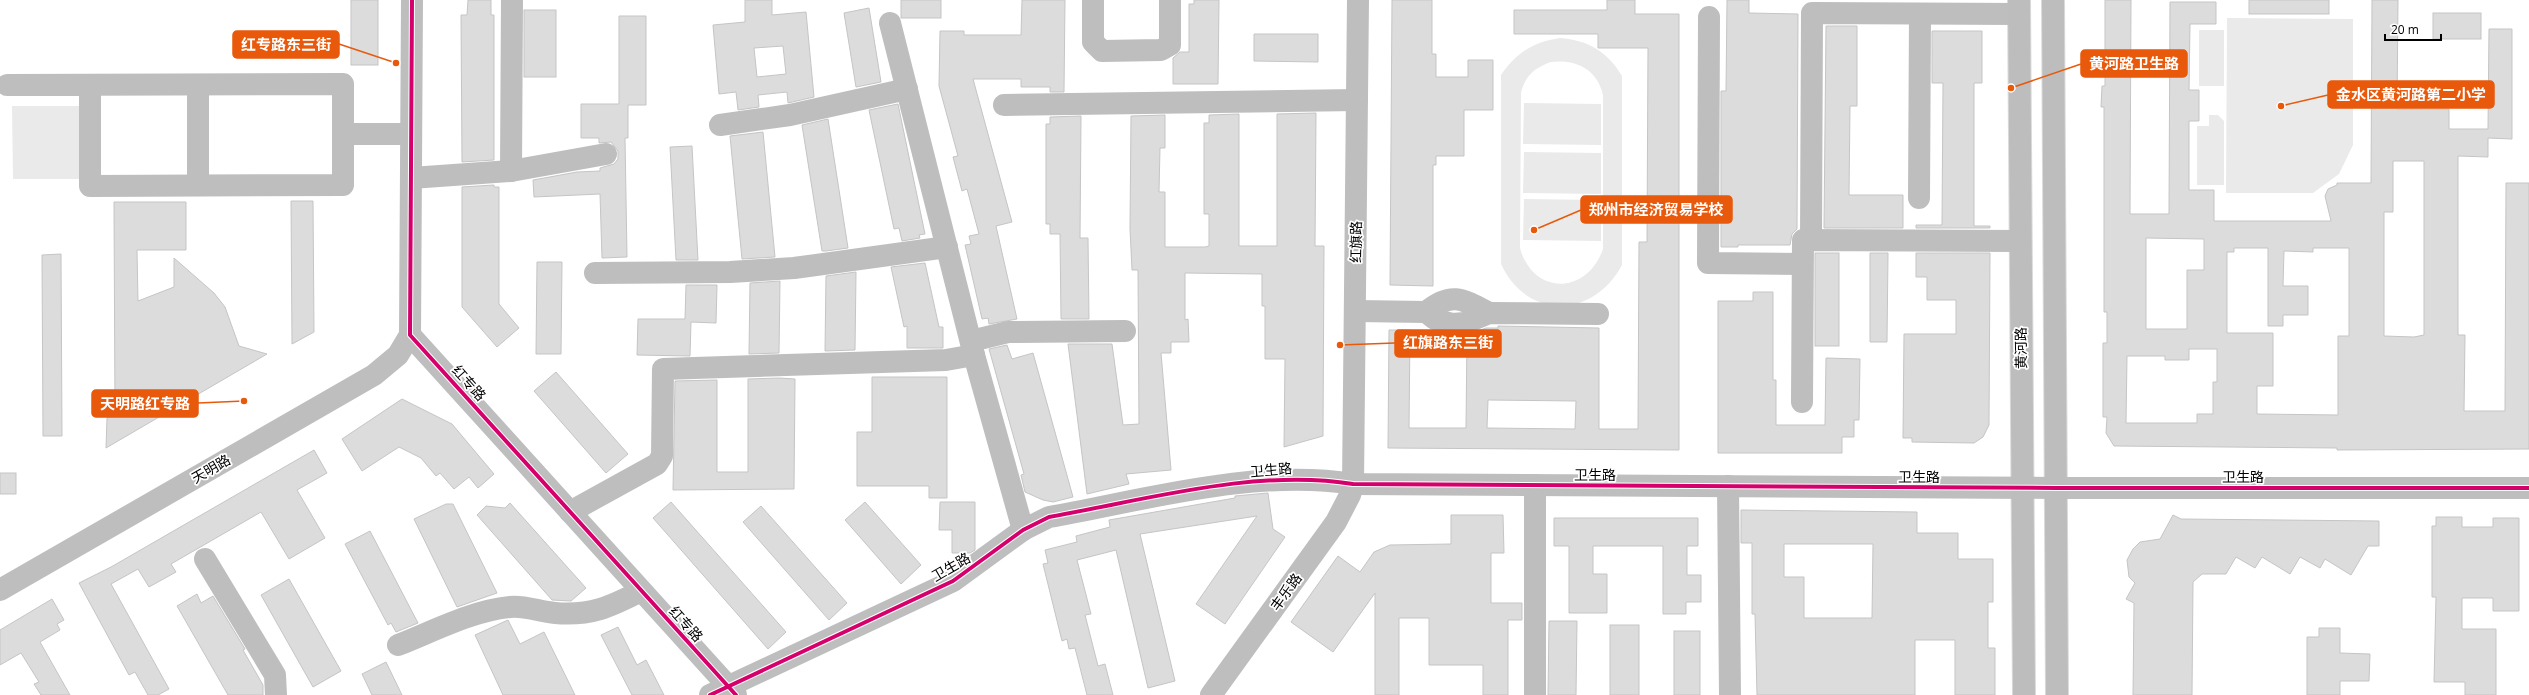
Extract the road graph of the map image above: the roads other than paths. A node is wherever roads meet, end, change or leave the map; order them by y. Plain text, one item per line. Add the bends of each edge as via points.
1 (412, 0) edge
2 (512, 0) edge
3 (1093, 0) edge
4 (1170, 0) edge
5 (1358, 0) edge
6 (2053, 0) edge
7 (2019, 7) edge
8 (1920, 14) junction
9 (1709, 17) dead end
10 (890, 23) dead end
11 (90, 85) junction
12 (198, 85) junction
13 (7, 86) dead end
14 (907, 89) junction
15 (1357, 100) junction
16 (1004, 105) dead end
17 (720, 125) dead end
18 (343, 134) junction
19 (411, 134) junction
20 (606, 154) dead end
21 (512, 171) junction
22 (411, 178) junction
23 (198, 185) junction
24 (1919, 198) dead end
25 (1811, 240) junction
26 (2019, 242) junction
27 (947, 247) junction
28 (1802, 264) junction
29 (595, 273) dead end
30 (1356, 311) junction
31 (1598, 314) dead end
32 (1126, 331) dead end
33 (410, 335) junction
34 (972, 348) junction
35 (1802, 402) dead end
36 (1353, 484) junction
37 (1535, 485) junction
38 (1728, 486) junction
39 (2024, 488) junction
40 (2056, 488) junction
41 (2529, 488) edge
42 (570, 512) junction
43 (1023, 530) junction
44 (205, 559) dead end
45 (0, 590) edge
46 (641, 591) junction
47 (398, 645) dead end
48 (724, 692) edge
49 (276, 695) edge
50 (1211, 695) edge
51 (1535, 695) edge
52 (1730, 695) edge
53 (2024, 695) edge
54 (2057, 695) edge

1 - 19 street
2 - 21 street
3 - 4 street via 1093,42 1102,51 1161,50 1170,45
5 - 15 street, 红旗路
6 - 40 main road
7 - 8 street
7 - 26 main road, 黄河路
8 - 24 street
8 - 25 street via 1812,13
9 - 28 street via 1708,263
10 - 14 street
11 - 12 street
11 - 13 street
11 - 23 street via 90,186
12 - 18 street via 343,84
12 - 23 street
14 - 17 street via 790,115
14 - 27 street
15 - 16 street
15 - 30 street, 红旗路
18 - 19 street
18 - 23 street via 343,185
19 - 22 street
20 - 21 street
21 - 22 street
22 - 33 street
25 - 26 street
25 - 28 street via 1803,240
26 - 39 main road, 黄河路
27 - 29 street via 794,268 730,272
27 - 34 street
28 - 35 street
30 - 31 street via 1426,312 1437,303 1454,299 1471,303 1489,313
30 - 36 street, 红旗路
32 - 34 street via 1008,332
33 - 42 street, 红专路
33 - 45 street, 天明路 via 398,355 374,375
34 - 42 street via 946,360 663,369 662,456 657,464
34 - 43 street
36 - 37 street, 卫生路
36 - 43 street, 卫生路 via 1297,478 1222,485 1049,517
36 - 50 street, 丰乐路 via 1336,522
37 - 38 street, 卫生路
37 - 51 street
38 - 39 street, 卫生路
38 - 52 street
39 - 40 street, 卫生路
39 - 53 main road, 黄河路
40 - 41 street, 卫生路
40 - 54 main road
42 - 46 street, 红专路
43 - 48 street, 卫生路 via 953,581
44 - 49 street via 275,675
46 - 47 street via 604,610 591,613 555,613 512,606 484,611
46 - 48 street, 红专路

